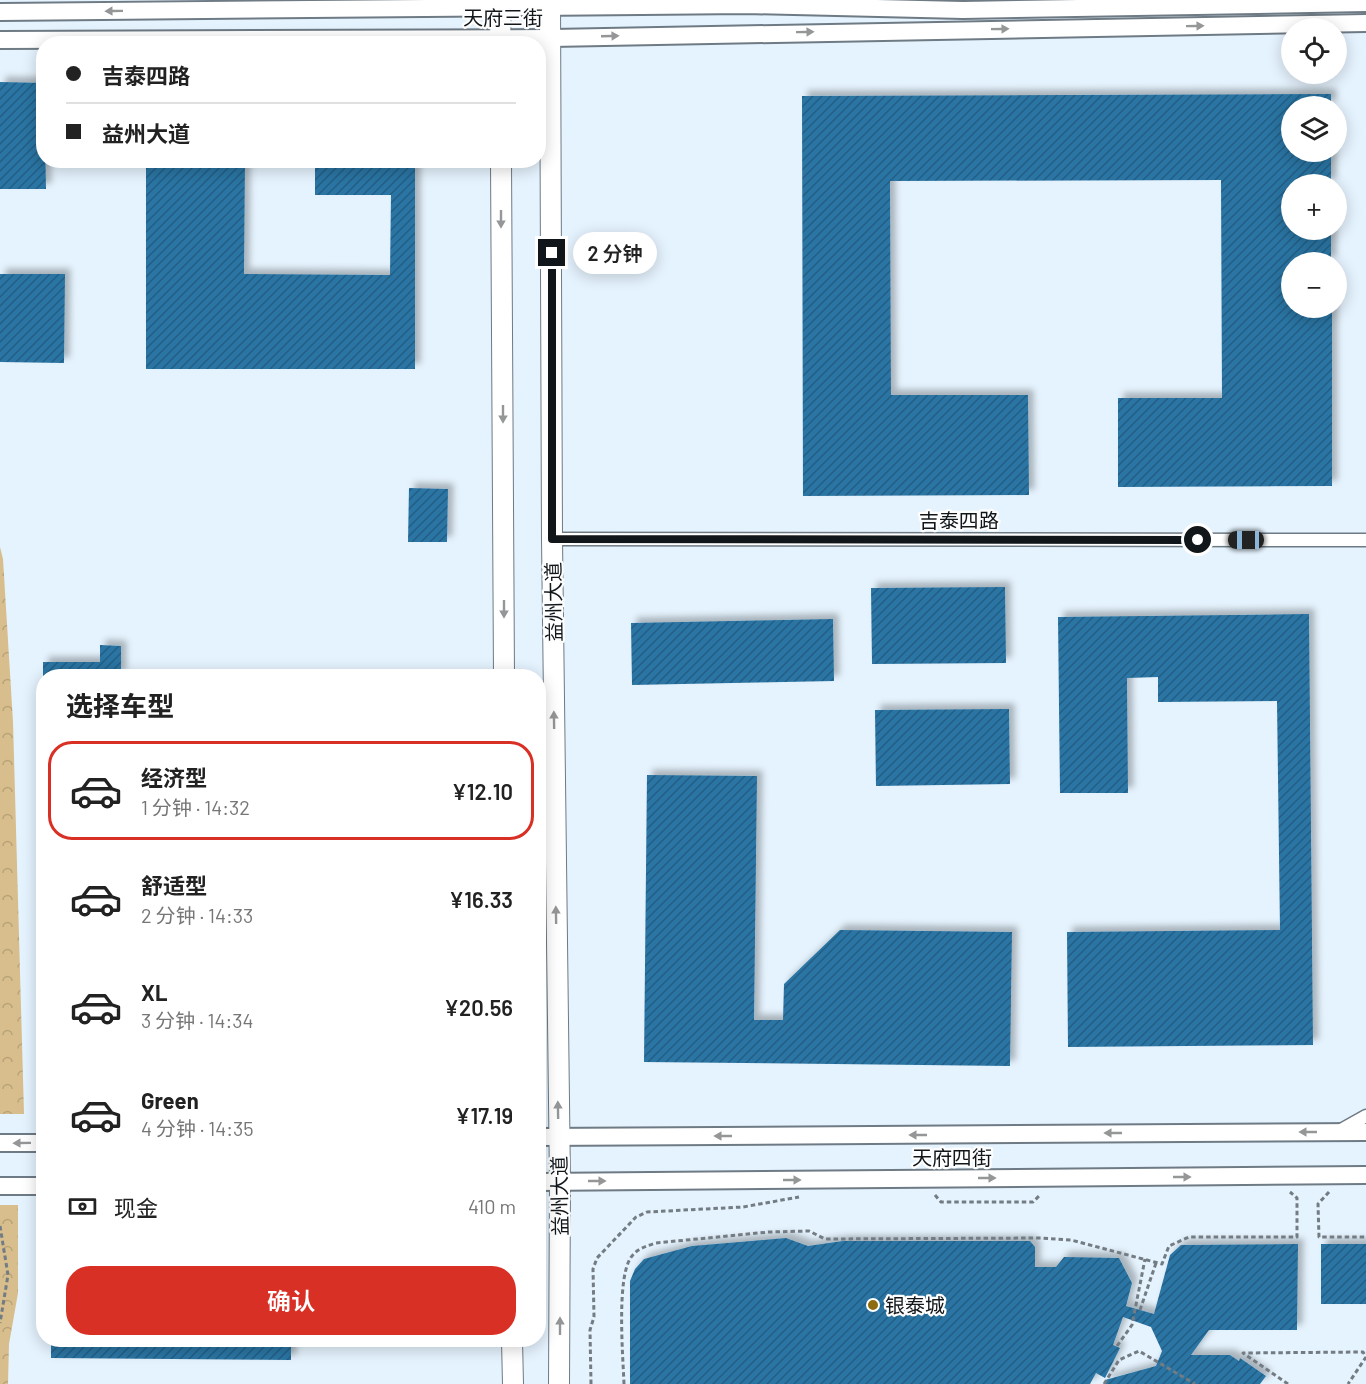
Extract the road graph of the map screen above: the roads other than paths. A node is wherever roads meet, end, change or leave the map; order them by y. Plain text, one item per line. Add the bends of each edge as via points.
1 (550, 3) edge
2 (1366, 3) edge
3 (500, 4) edge
4 (963, 5) edge
5 (0, 12) edge
6 (1366, 23) edge
7 (963, 29) junction
8 (500, 36) edge
9 (546, 38) edge
10 (552, 38) junction
11 (0, 40) edge
12 (36, 40) edge
13 (501, 168) edge
14 (552, 539) junction
15 (1366, 540) edge
16 (504, 669) edge
17 (1366, 1116) edge
18 (1338, 1132) junction
19 (1366, 1132) edge
20 (548, 1137) edge
21 (0, 1143) edge
22 (36, 1143) edge
23 (1366, 1175) edge
24 (546, 1182) edge
25 (560, 1182) junction
26 (0, 1186) edge
27 (36, 1186) edge
28 (512, 1347) edge
29 (513, 1384) edge
30 (559, 1384) edge

1 - 3 street, 天府三街
1 - 4 street, 天府三街
1 - 10 main road, 益州大道
2 - 4 street, 天府三街
3 -> 5 street, 天府三街
3 - 8 main road
4 - 7 street
7 -> 6 street, 天府三街
10 -> 7 street, 天府三街
9 - 10 street, 天府三街
10 - 14 main road, 益州大道
11 - 12 street, 天府三街
13 -> 16 main road
14 - 15 street, 吉泰四路
20 -> 14 main road, 益州大道
17 - 18 street
18 - 19 street, 天府四街
18 -> 20 street, 天府四街
20 - 25 main road, 益州大道
22 -> 21 street
25 -> 23 street, 天府四街
24 - 25 street, 天府四街
30 -> 25 main road, 益州大道
26 - 27 street
28 - 29 main road

